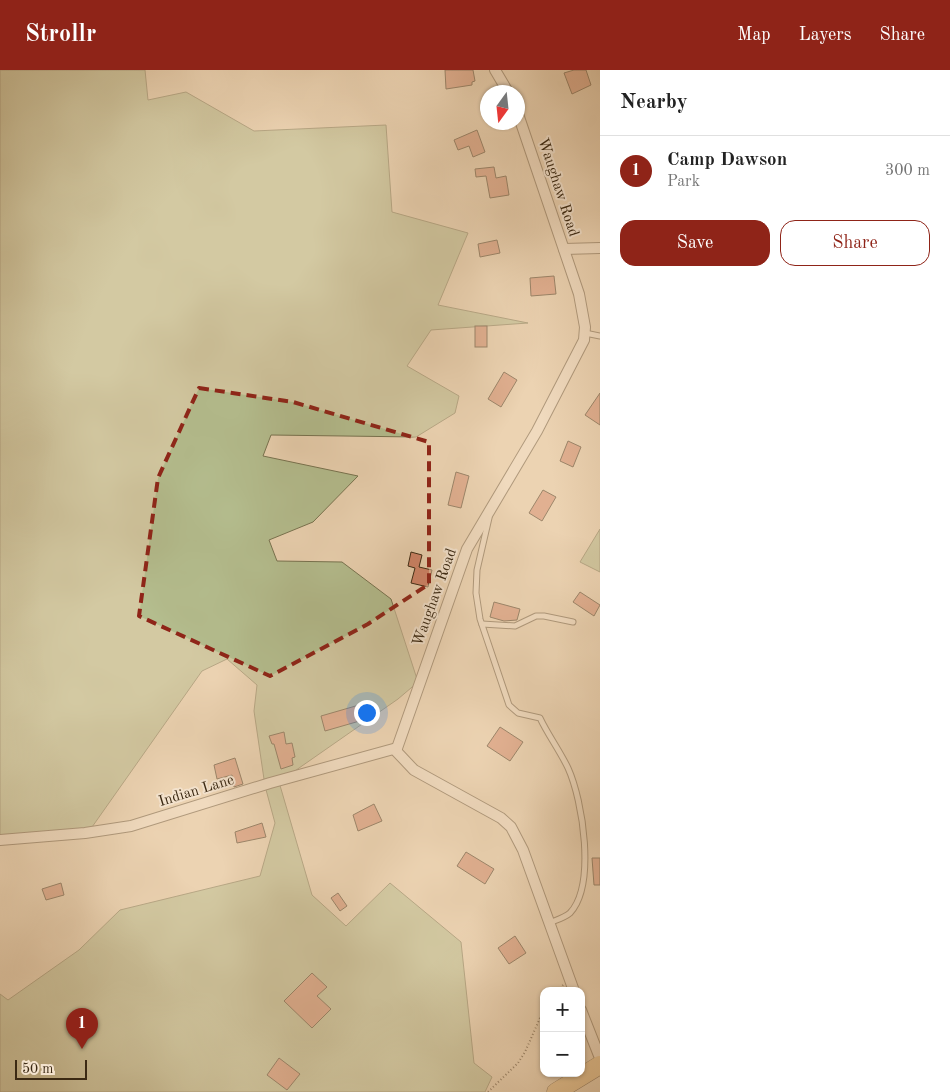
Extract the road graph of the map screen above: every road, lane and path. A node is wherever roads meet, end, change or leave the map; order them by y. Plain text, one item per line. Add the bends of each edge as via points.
1 (495, 70) edge
2 (504, 85) edge
3 (523, 130) edge
4 (600, 248) edge
5 (564, 249) junction
6 (585, 334) junction
7 (600, 336) edge
8 (491, 509) junction
9 (573, 622) dead end
10 (482, 624) junction
11 (397, 748) junction
12 (0, 840) edge
13 (548, 923) junction
14 (572, 987) edge
15 (540, 1018) edge
16 (585, 1020) edge
17 (600, 1058) edge
18 (600, 1065) edge
19 (488, 1092) edge
20 (556, 1092) edge

1 - 2 street
3 - 5 street, Waughaw Road
4 - 5 street
5 - 6 street, Waughaw Road via 582,307
6 - 7 lane
6 - 8 street, Waughaw Road via 562,384
8 - 10 lane via 476,582
8 - 11 street, Waughaw Road via 459,567
9 - 10 lane via 536,616 515,626
10 - 13 lane via 509,706 518,713 540,718 568,767 580,805 583,884 571,912
11 - 12 street, Indian Lane via 131,826
11 - 13 street via 396,752 414,770 501,818 511,827 523,850
13 - 14 street
15 - 19 path via 518,1063
16 - 17 street
18 - 20 highway

